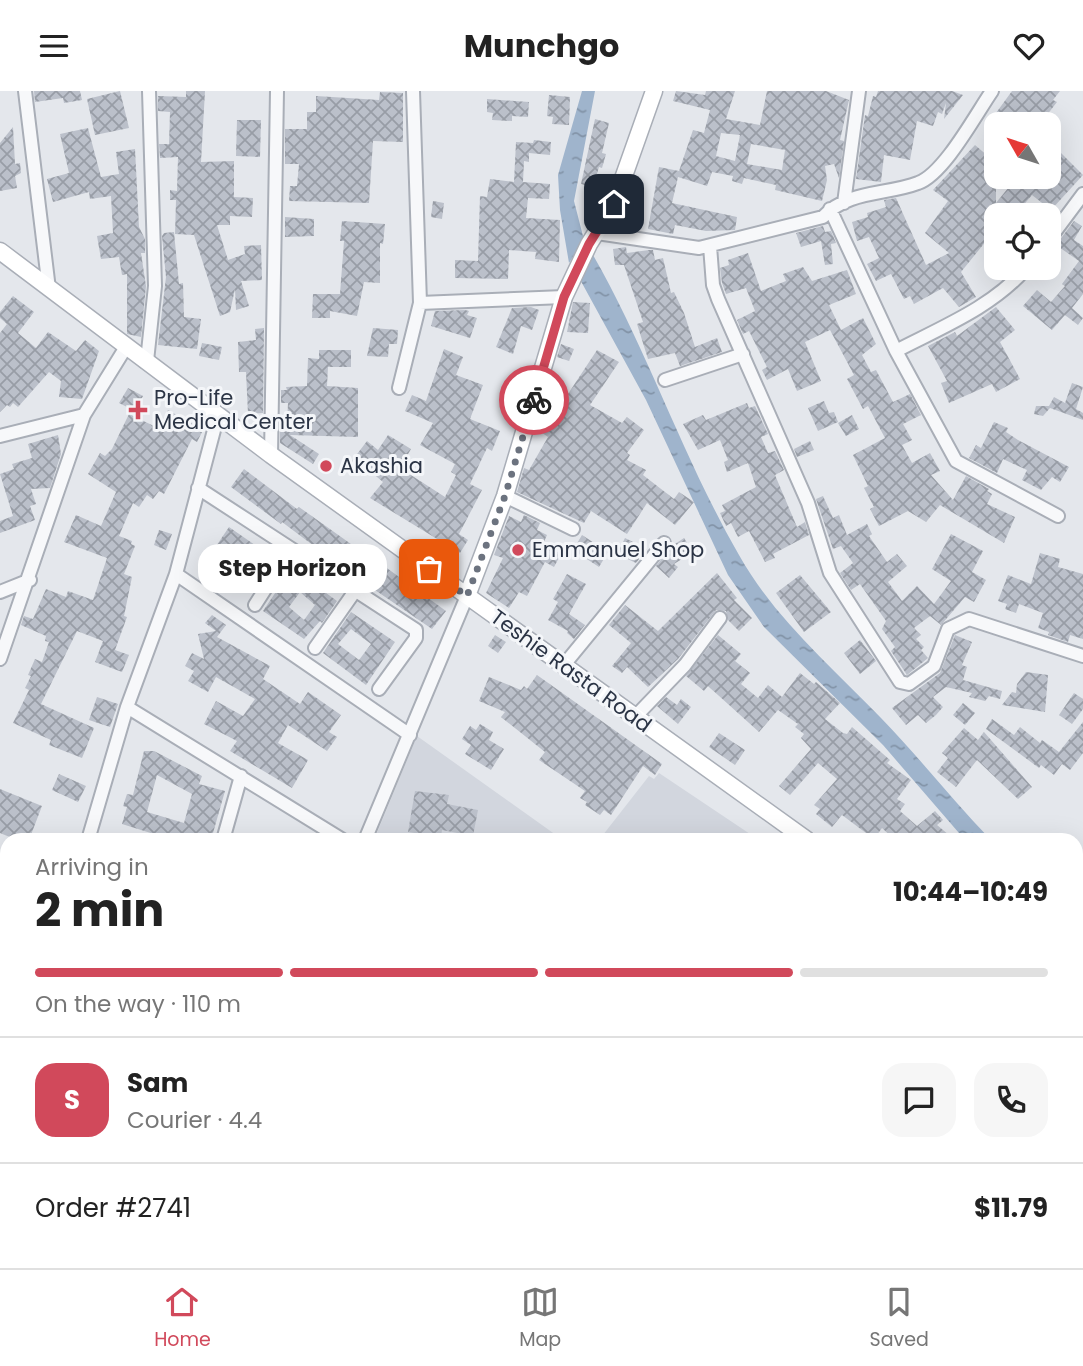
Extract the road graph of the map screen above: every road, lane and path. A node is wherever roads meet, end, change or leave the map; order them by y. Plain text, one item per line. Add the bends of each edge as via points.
1 (25, 91) edge
2 (149, 91) edge
3 (277, 91) edge
4 (413, 91) edge
5 (654, 91) edge
6 (859, 91) edge
7 (992, 91) edge
8 (1083, 194) edge
9 (844, 204) junction
10 (831, 209) junction
11 (1061, 224) edge
12 (593, 239) junction
13 (710, 246) junction
14 (0, 251) edge
15 (1016, 280) edge
16 (49, 289) junction
17 (564, 297) junction
18 (420, 303) junction
19 (126, 347) junction
20 (896, 351) junction
21 (743, 354) junction
22 (144, 361) junction
23 (665, 380) dead end
24 (399, 388) dead end
25 (84, 415) junction
26 (218, 415) junction
27 (0, 436) edge
28 (271, 455) junction
29 (198, 488) junction
30 (505, 496) junction
31 (1058, 516) dead end
32 (573, 529) dead end
33 (664, 543) dead end
34 (291, 549) junction
35 (176, 574) junction
36 (30, 580) junction
37 (0, 591) edge
38 (355, 591) junction
39 (467, 596) junction
40 (255, 605) dead end
41 (720, 618) dead end
42 (315, 648) dead end
43 (1083, 656) edge
44 (0, 659) edge
45 (563, 666) junction
46 (379, 689) dead end
47 (127, 707) junction
48 (635, 717) junction
49 (410, 734) junction
50 (242, 776) junction
51 (90, 833) edge
52 (225, 833) edge
53 (332, 833) edge
54 (368, 833) edge
55 (797, 833) edge

1 - 16 street
2 - 22 street via 155,297
3 - 28 street
4 - 18 street
5 - 12 main road via 614,204
6 - 9 street
7 - 9 street via 932,174 920,183 865,193
8 - 11 street
9 - 10 street
10 - 13 street via 823,217
10 - 20 street
12 - 13 street
12 - 17 main road
13 - 21 street via 713,285
14 - 16 main road, Teshie Rasta Road
15 - 20 street via 981,307
16 - 19 main road, Teshie Rasta Road
17 - 18 street
17 - 30 main road
18 - 24 street
19 - 22 main road, Teshie Rasta Road
19 - 25 street
20 - 31 street via 956,461
21 - 23 street
21 - 43 street via 808,503 830,573 900,682 909,684 933,666 948,629 969,619
22 - 26 main road, Teshie Rasta Road
25 - 27 street
25 - 36 street
26 - 28 main road, Teshie Rasta Road
26 - 29 street
28 - 39 main road, Teshie Rasta Road
29 - 34 street
29 - 35 street
30 - 32 street
30 - 39 main road
33 - 45 street
34 - 38 street
34 - 40 street
35 - 47 street
35 - 49 street
36 - 37 street
36 - 44 street
38 - 42 street
38 - 46 street via 418,633
39 - 45 main road, Teshie Rasta Road
39 - 49 street
41 - 48 street via 685,665
45 - 48 main road, Teshie Rasta Road
47 - 50 street
47 - 51 street
48 - 55 main road, Teshie Rasta Road
49 - 54 street
50 - 52 street
50 - 53 street

